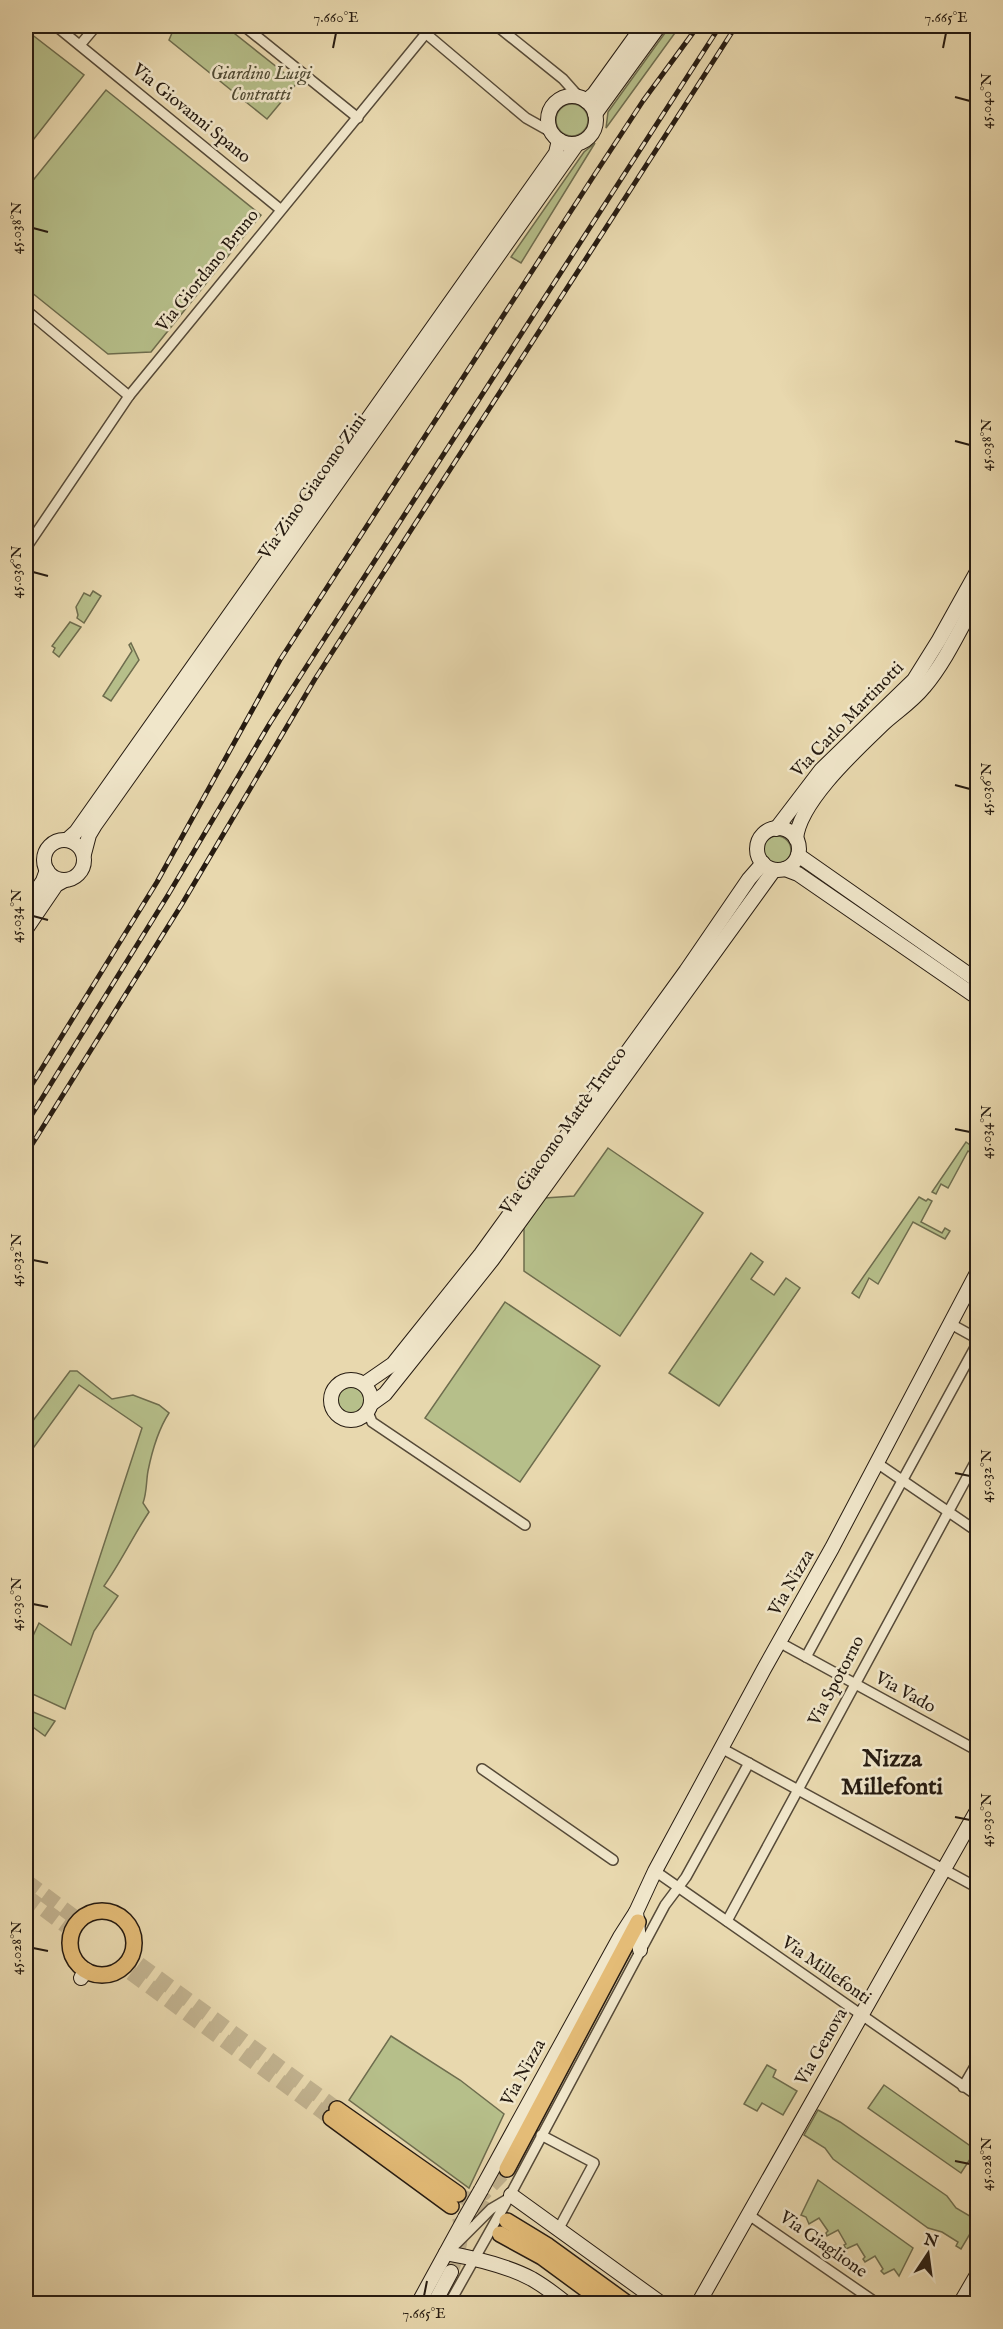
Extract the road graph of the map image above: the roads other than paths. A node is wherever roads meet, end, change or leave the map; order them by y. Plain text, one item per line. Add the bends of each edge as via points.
1 (56, 26) edge
2 (96, 26) edge
3 (244, 26) edge
4 (417, 26) edge
5 (496, 26) edge
6 (643, 26) edge
7 (659, 26) edge
8 (429, 29) edge
9 (81, 45) junction
10 (582, 99) junction
11 (595, 114) junction
12 (358, 118) junction
13 (555, 136) junction
14 (577, 144) junction
15 (280, 209) junction
16 (26, 310) edge
17 (129, 396) junction
18 (26, 548) edge
19 (978, 570) edge
20 (978, 597) edge
21 (776, 829) junction
22 (796, 839) junction
23 (67, 840) junction
24 (84, 854) junction
25 (798, 855) junction
26 (774, 867) junction
27 (47, 870) junction
28 (65, 880) junction
29 (26, 906) edge
30 (26, 929) edge
31 (978, 981) edge
32 (978, 998) edge
33 (978, 1271) edge
34 (949, 1323) junction
35 (978, 1340) edge
36 (364, 1384) junction
37 (369, 1408) junction
38 (978, 1457) edge
39 (877, 1463) junction
40 (902, 1479) junction
41 (948, 1511) junction
42 (525, 1525) dead end
43 (978, 1532) edge
44 (786, 1646) dead end
45 (806, 1657) junction
46 (855, 1684) junction
47 (723, 1749) junction
48 (978, 1751) edge
49 (749, 1763) junction
50 (482, 1769) dead end
51 (798, 1790) junction
52 (978, 1809) edge
53 (613, 1860) dead end
54 (944, 1870) junction
55 (655, 1871) junction
56 (678, 1887) junction
57 (978, 1888) edge
58 (637, 1917) junction
59 (727, 1921) junction
60 (640, 1950) junction
61 (83, 1974) joint
62 (861, 2016) junction
63 (978, 2061) edge
64 (963, 2086) junction
65 (978, 2096) edge
66 (334, 2114) tunnel mouth
67 (541, 2135) junction
68 (507, 2169) tunnel mouth
69 (509, 2197) junction
70 (454, 2200) tunnel mouth
71 (749, 2215) junction
72 (558, 2230) junction
73 (446, 2253) junction
74 (475, 2259) junction
75 (451, 2272) tunnel mouth
76 (978, 2273) edge
77 (418, 2304) edge
78 (434, 2304) edge
79 (449, 2304) edge
80 (567, 2304) edge
81 (606, 2304) edge
82 (628, 2304) edge
83 (662, 2304) edge
84 (698, 2304) edge
85 (878, 2304) edge
86 (960, 2304) edge

1 - 9 street, Via Giovanni Spano
2 - 9 street
3 - 12 street
4 - 8 street
5 - 10 street
6 - 10 street via 600,87
7 - 11 street
8 - 12 street, Via Giordano Bruno
8 - 13 street via 526,118
9 - 15 street, Via Giovanni Spano
10 - 11 street
10 - 13 street via 565,97 553,105 548,118
11 - 14 street via 594,129 585,141
12 - 15 street, Via Giordano Bruno
13 - 14 street via 564,143
13 - 23 street, Via Zino Giacomo Zini via 556,153
14 - 24 street, Via Zino Giacomo Zini via 95,825
15 - 17 street, Via Giordano Bruno
16 - 17 street
17 - 18 street, Via Giordano Bruno
19 - 21 street, Via Carlo Martinotti via 914,680 821,770
20 - 22 street, Via Carlo Martinotti via 935,672 831,778 800,820
21 - 22 street via 787,831
21 - 26 street via 764,834 758,843 758,856
22 - 25 street
23 - 24 street
23 - 27 street via 48,849 44,860
24 - 28 street via 81,871
25 - 26 street via 791,866
25 - 31 street
26 - 32 street via 798,874
26 - 36 street, Via Giacomo Mattè Trucco via 749,879 481,1254 393,1364
26 - 37 street, Via Giacomo Mattè Trucco via 492,1260 385,1394
27 - 28 street
27 - 29 street
28 - 30 street via 56,885
33 - 34 street, Via Nizza
34 - 35 street
34 - 39 street, Via Nizza
35 - 40 street
36 - 37 street via 370,1393
36 - 37 street via 350,1379 341,1382 331,1400 336,1413 343,1418 354,1420
37 - 42 street via 372,1422
38 - 41 street, Via Spotorno
39 - 40 street
39 - 47 street, Via Nizza
40 - 41 street
40 - 45 street
41 - 43 street
41 - 46 street, Via Spotorno
44 - 45 street, Via Vado
45 - 46 street, Via Vado
46 - 48 street, Via Vado
46 - 51 street, Via Spotorno
47 - 49 street
47 - 55 street, Via Nizza
49 - 51 street
49 - 56 street, Via Nizza
50 - 53 street
51 - 54 street
51 - 59 street, Via Spotorno
52 - 54 street, Via Genova
54 - 57 street
54 - 62 street, Via Genova
55 - 56 street, Via Millefonti
55 - 58 street, Via Nizza
56 - 59 street, Via Millefonti
56 - 60 street, Via Nizza
58 - 60 street, Via Nizza
58 - 68 main road
58 - 73 street, Via Nizza, bridge via 620,1936
59 - 62 street, Via Millefonti
60 - 67 street, Via Nizza
61 - 61 main road via 110,1974 131,1965 133,1931 114,1912 87,1914 72,1923 72,1953
62 - 64 street, Via Millefonti
62 - 71 street, Via Genova
63 - 64 street
64 - 65 street, Via Millefonti
66 - 70 main road
67 - 69 street, Via Nizza
67 - 72 street via 594,2163
69 - 72 street
69 - 73 street, Via Nizza
69 - 74 street, Via Nizza
71 - 84 street, Via Genova
71 - 85 street, Via Giaglione
72 - 83 street
73 - 74 street
73 - 77 street, Via Nizza
74 - 79 street, Via Nizza
74 - 80 street via 534,2280
75 - 78 street
76 - 86 street
81 - 82 main road via 503,2228 548,2246

